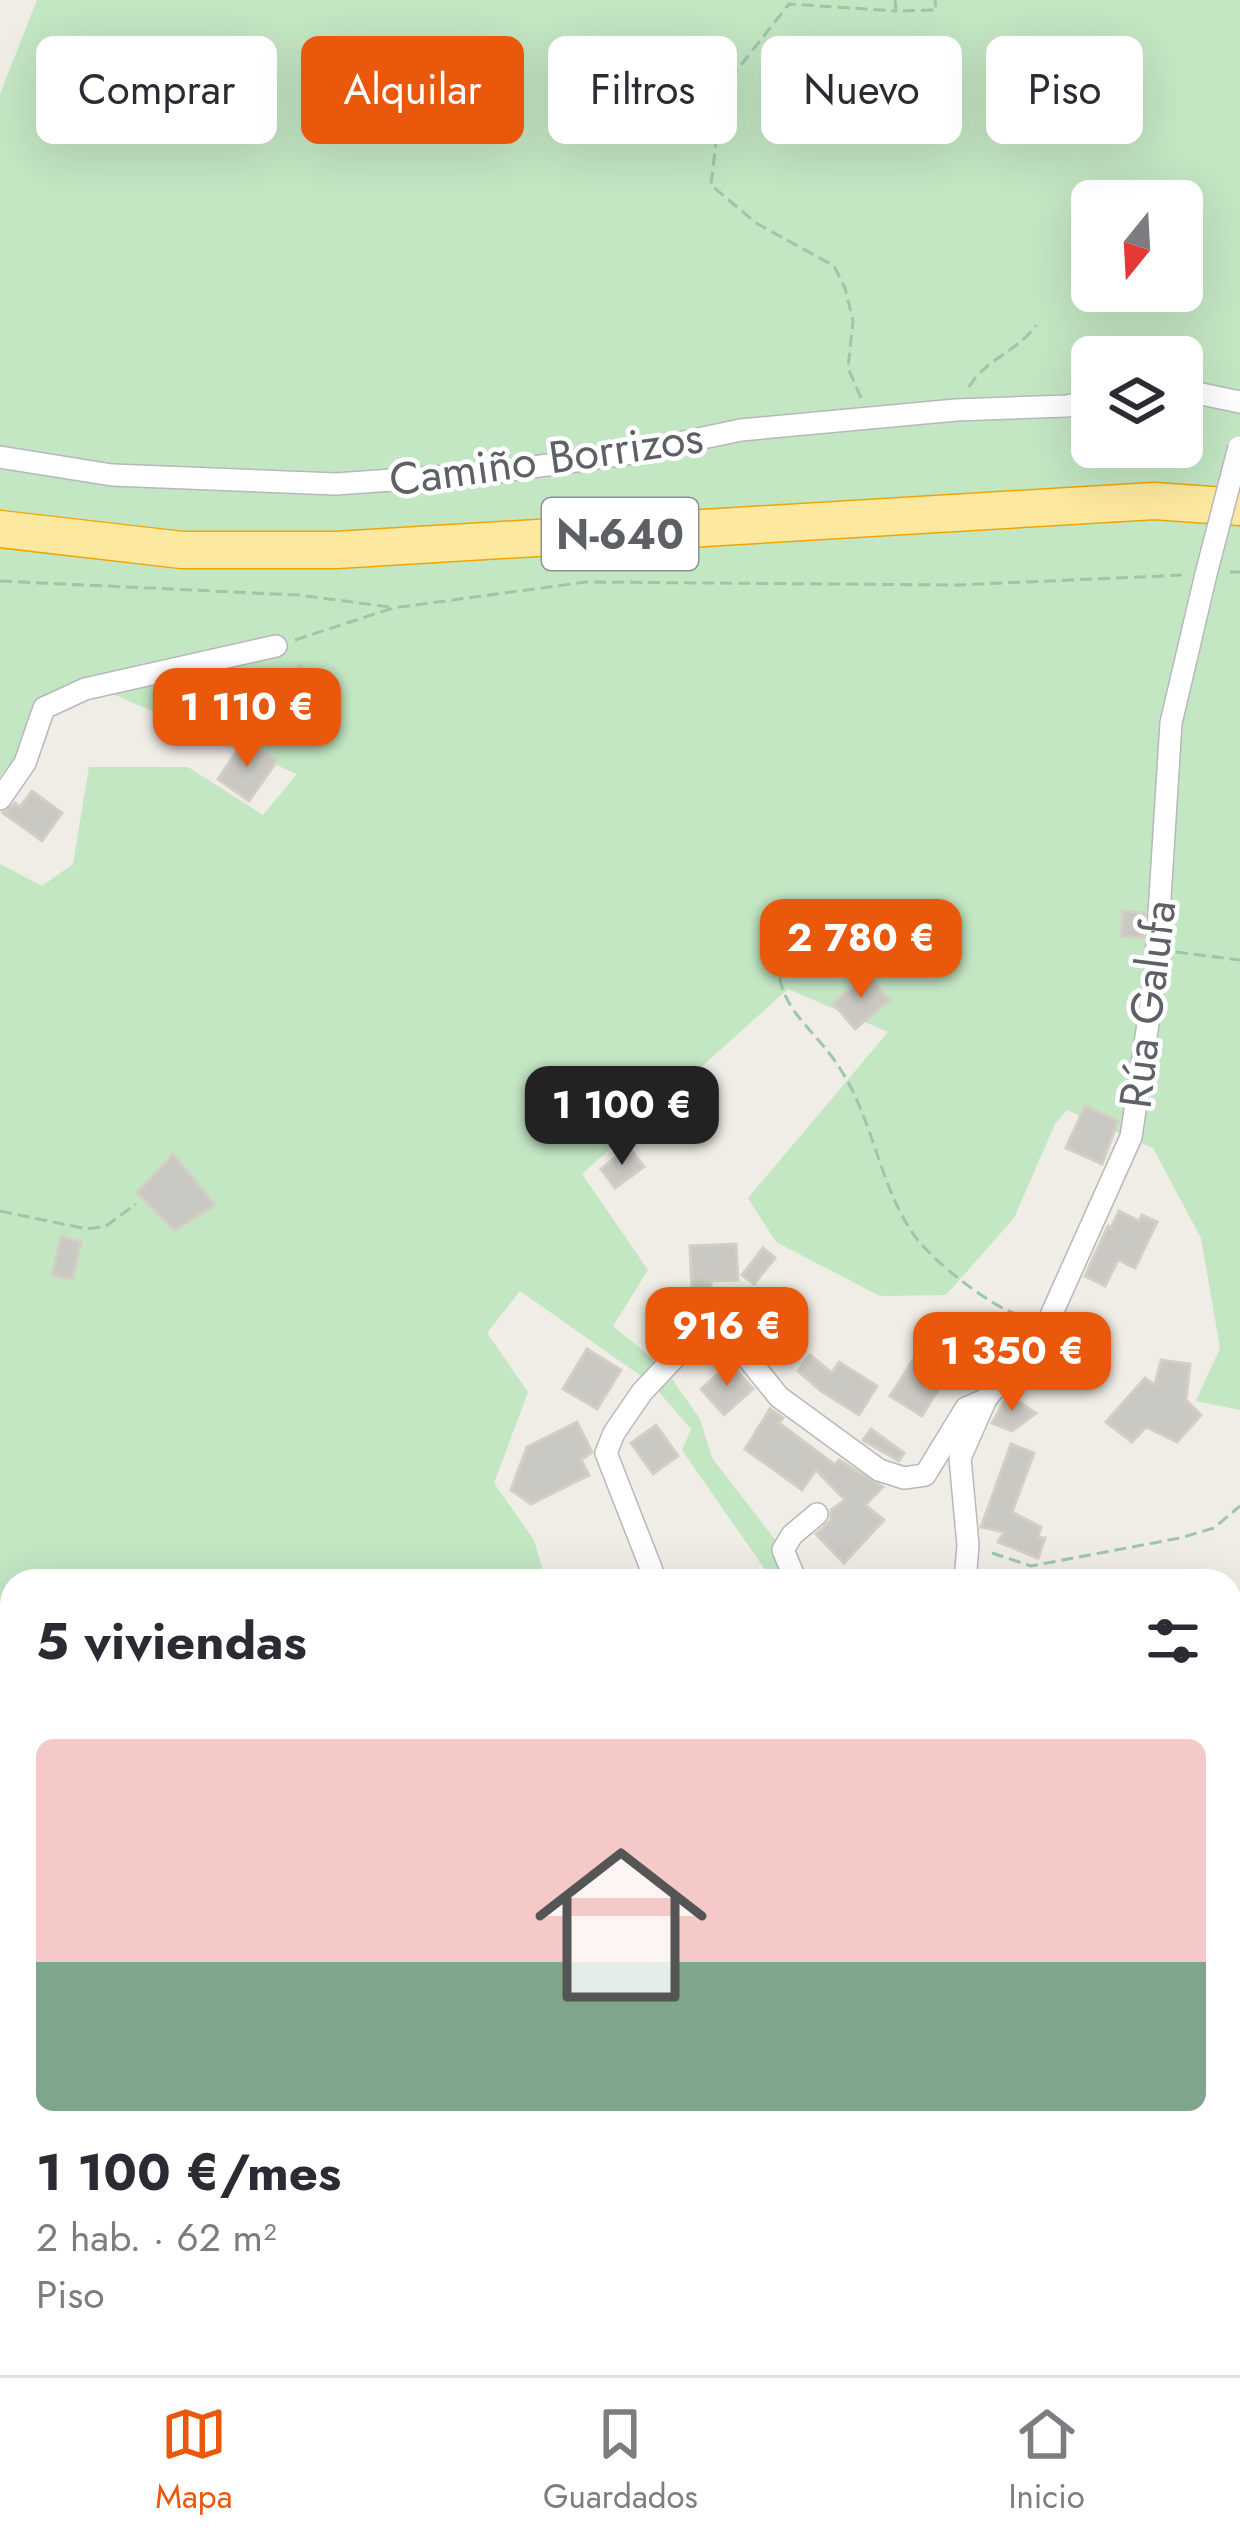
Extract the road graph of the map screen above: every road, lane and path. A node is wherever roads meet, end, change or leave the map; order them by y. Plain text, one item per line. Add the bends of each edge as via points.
1 (895, 0) edge
2 (935, 0) edge
3 (788, 2) edge
4 (896, 11) junction
5 (1036, 325) dead end
6 (1203, 394) edge
7 (1240, 402) edge
8 (1071, 405) edge
9 (958, 410) junction
10 (871, 420) junction
11 (1240, 446) edge
12 (0, 457) edge
13 (1240, 508) edge
14 (0, 529) edge
15 (1206, 574) junction
16 (0, 581) edge
17 (393, 608) junction
18 (276, 646) joint
19 (0, 799) edge
20 (779, 942) dead end
21 (1157, 950) junction
22 (1240, 960) edge
23 (136, 1204) dead end
24 (0, 1210) edge
25 (1048, 1322) junction
26 (986, 1399) junction
27 (1240, 1506) edge
28 (817, 1514) dead end
29 (968, 1545) junction
30 (651, 1569) edge
31 (791, 1569) edge
32 (965, 1569) edge

1 - 4 path
2 - 4 path via 936,10
3 - 4 path
3 - 10 path via 722,89 711,185 756,223 834,266 853,321 848,368
5 - 9 path via 971,380
6 - 7 street
8 - 9 street, Camiño Borrizos
9 - 10 street, Camiño Borrizos
10 - 12 street, Camiño Borrizos via 741,430 490,473 336,484 112,475
11 - 15 street, Rúa Galufa, bridge
13 - 14 highway, N-640 via 1154,502 336,550 182,550
15 - 17 path via 958,585 586,582
15 - 21 street, Rúa Galufa via 1171,723
16 - 17 path via 298,595
17 - 18 path
18 - 19 street via 85,689 44,708 25,764
20 - 25 path via 782,994 848,1080 915,1237 1010,1313
21 - 22 path
21 - 25 street, Rúa Galufa via 1132,1137
23 - 24 path via 87,1229
25 - 26 street, Rúa Galufa
26 - 29 street, Rúa Galufa via 960,1458
26 - 30 street, Rúa Galufa via 966,1408 925,1475 904,1478 879,1470 779,1397 729,1335 695,1336 642,1392 606,1453
27 - 29 path via 1214,1528 1180,1538 1031,1566
28 - 31 street via 782,1550
29 - 32 street, Rúa Galufa

